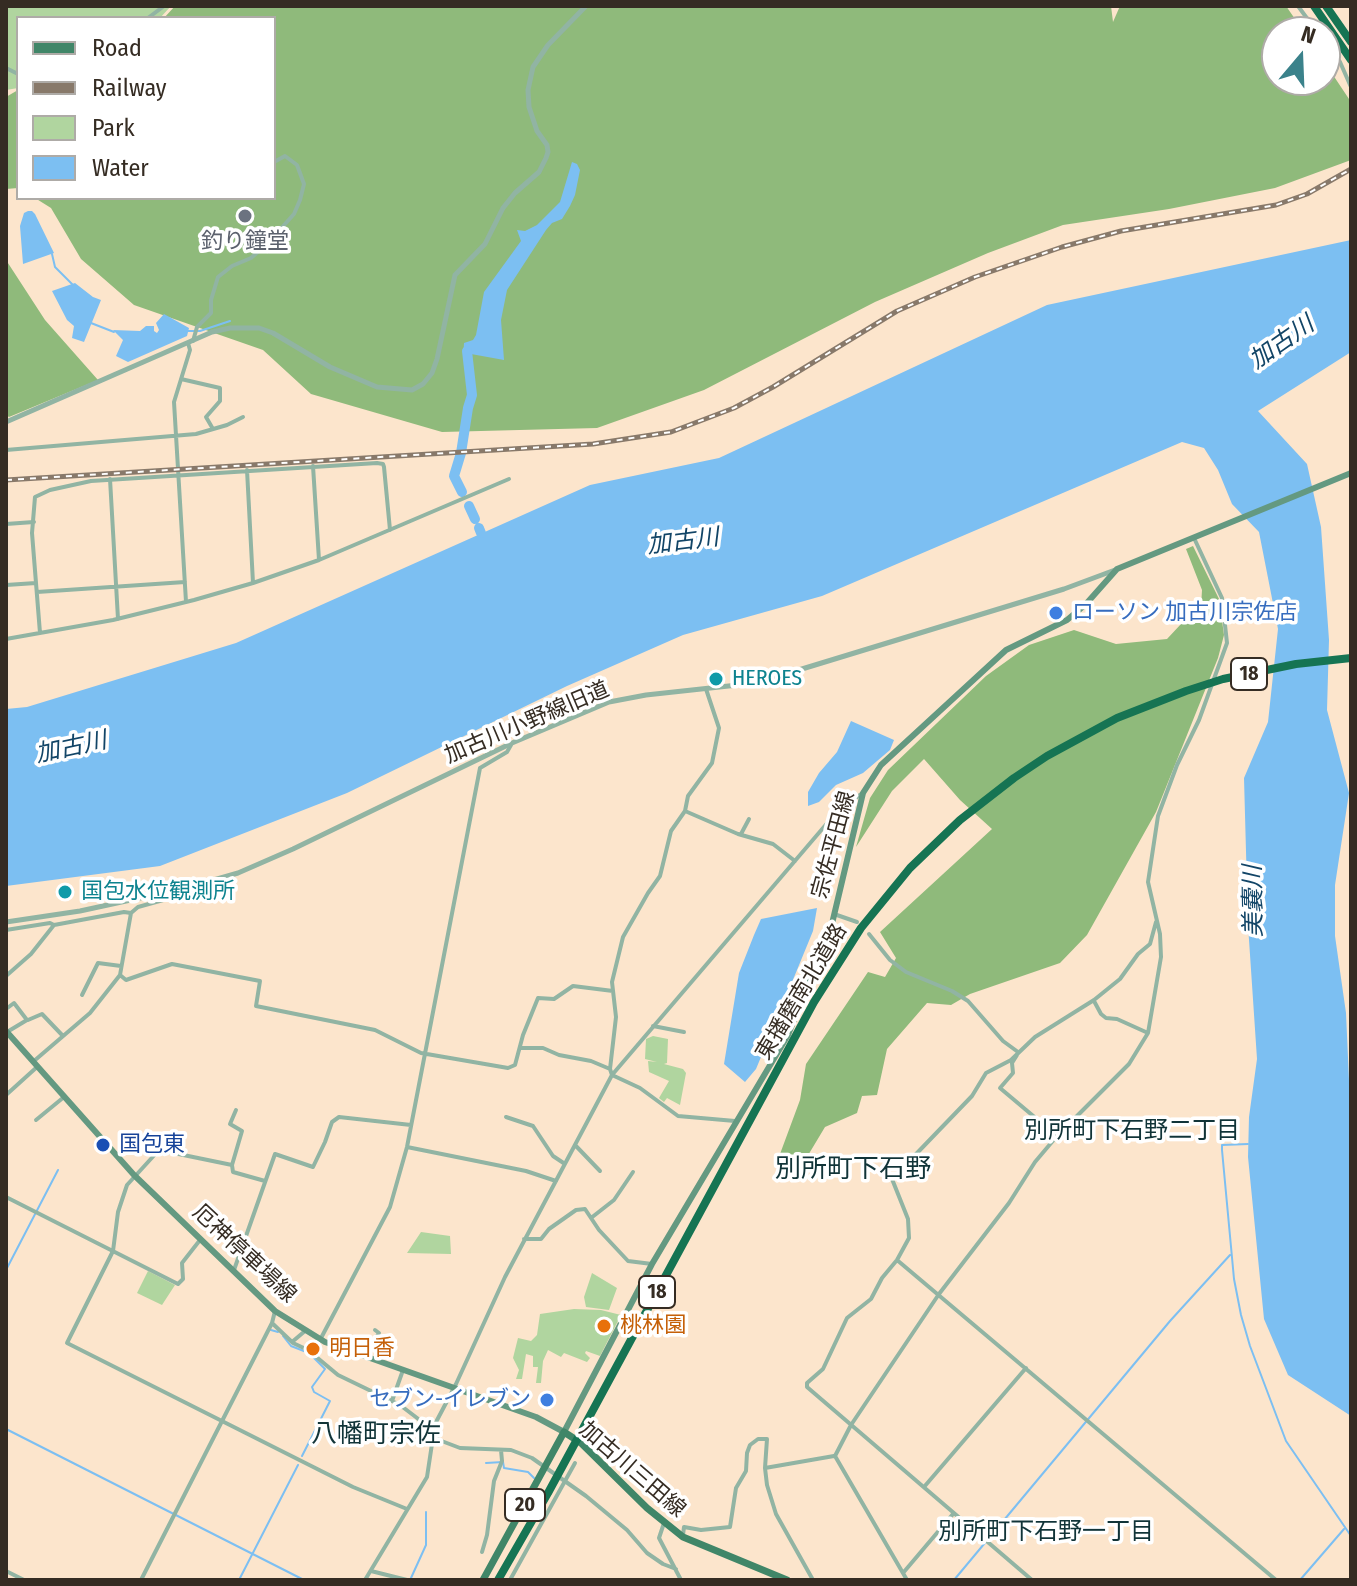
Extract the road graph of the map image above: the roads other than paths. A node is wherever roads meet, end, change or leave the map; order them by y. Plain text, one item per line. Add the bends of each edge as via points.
1 (586, 6) edge
2 (1314, 6) edge
3 (1326, 6) edge
4 (1351, 42) edge
5 (1351, 60) edge
6 (1341, 64) edge
7 (1351, 87) edge
8 (276, 161) edge
9 (190, 342) junction
10 (181, 379) junction
11 (243, 417) dead end
12 (6, 422) edge
13 (213, 429) junction
14 (175, 436) junction
15 (6, 450) edge
16 (313, 466) junction
17 (247, 470) junction
18 (179, 474) junction
19 (1349, 474) edge
20 (110, 479) junction
21 (509, 479) dead end
22 (34, 522) junction
23 (6, 524) edge
24 (390, 530) junction
25 (1198, 536) junction
26 (319, 560) junction
27 (1117, 569) junction
28 (37, 582) junction
29 (185, 582) junction
30 (253, 583) junction
31 (6, 585) edge
32 (117, 587) junction
33 (37, 592) junction
34 (186, 602) junction
35 (118, 619) junction
36 (40, 633) junction
37 (6, 639) edge
38 (1351, 661) edge
39 (706, 689) junction
40 (512, 743) junction
41 (863, 793) junction
42 (685, 811) junction
43 (749, 819) dead end
44 (741, 834) junction
45 (795, 861) junction
46 (186, 888) junction
47 (131, 913) junction
48 (834, 914) junction
49 (1156, 920) junction
50 (6, 922) edge
51 (857, 922) dead end
52 (54, 925) junction
53 (6, 930) edge
54 (869, 934) dead end
55 (121, 966) junction
56 (120, 975) junction
57 (6, 976) edge
58 (613, 991) junction
59 (82, 995) dead end
60 (1094, 1000) junction
61 (6, 1009) edge
62 (27, 1020) junction
63 (653, 1026) junction
64 (6, 1031) edge
65 (684, 1032) dead end
66 (1148, 1033) junction
67 (63, 1036) junction
68 (520, 1047) junction
69 (1018, 1052) junction
70 (426, 1054) junction
71 (35, 1064) junction
72 (611, 1072) junction
73 (6, 1095) edge
74 (64, 1097) junction
75 (236, 1110) dead end
76 (506, 1117) dead end
77 (36, 1120) dead end
78 (738, 1122) junction
79 (411, 1125) junction
80 (1057, 1136) junction
81 (575, 1145) junction
82 (407, 1147) junction
83 (565, 1164) junction
84 (232, 1165) junction
85 (600, 1171) dead end
86 (633, 1172) dead end
87 (134, 1175) junction
88 (265, 1181) junction
89 (556, 1181) junction
90 (6, 1197) edge
91 (591, 1218) junction
92 (201, 1239) junction
93 (524, 1239) junction
94 (113, 1251) junction
95 (897, 1260) junction
96 (652, 1264) junction
97 (234, 1270) junction
98 (939, 1294) junction
99 (275, 1311) junction
100 (272, 1323) junction
101 (375, 1330) dead end
102 (305, 1331) junction
103 (320, 1340) junction
104 (292, 1342) junction
105 (364, 1356) junction
106 (1026, 1368) junction
107 (403, 1370) junction
108 (455, 1388) junction
109 (392, 1401) junction
110 (222, 1422) junction
111 (851, 1425) junction
112 (564, 1432) junction
113 (432, 1434) junction
114 (501, 1450) junction
115 (835, 1456) junction
116 (575, 1463) dead end
117 (547, 1467) junction
118 (765, 1468) junction
119 (566, 1480) junction
120 (924, 1487) junction
121 (407, 1509) junction
122 (954, 1513) junction
123 (664, 1523) junction
124 (683, 1537) junction
125 (482, 1552) dead end
126 (676, 1569) junction
127 (6, 1571) edge
128 (371, 1571) junction
129 (903, 1573) junction
130 (24, 1580) edge
131 (141, 1580) edge
132 (365, 1580) edge
133 (407, 1580) edge
134 (483, 1580) edge
135 (500, 1580) edge
136 (510, 1580) edge
137 (681, 1580) edge
138 (787, 1580) edge
139 (813, 1580) edge
140 (907, 1580) edge
141 (1032, 1580) edge
142 (1276, 1580) edge

1 - 9 street via 533,67 529,107 547,145 546,158 503,208 485,244 455,275 437,359 423,384 412,390 377,387 259,328 230,328
2 - 5 highway
3 - 4 highway
6 - 7 street
8 - 9 street via 285,156 297,165 304,184 294,214 251,258 218,277 211,313
9 - 10 street
9 - 12 street
10 - 13 street via 220,388 220,401 206,417
10 - 14 street via 174,402
11 - 13 street
13 - 14 street
14 - 15 street
14 - 18 street
16 - 17 street
16 - 24 street via 383,464
16 - 26 street
17 - 18 street
17 - 30 street
18 - 20 street
18 - 29 street
19 - 25 main road, 宗佐平田線
20 - 22 street via 38,495
20 - 32 street
21 - 24 street
22 - 23 street
22 - 28 street
24 - 26 street
25 - 27 main road, 宗佐平田線
25 - 49 street via 1222,598 1227,643 1160,807 1148,882
26 - 30 street
27 - 39 street, 加古川小野線旧道 via 798,671
27 - 41 main road, 宗佐平田線 via 1067,620 1006,650 881,765
28 - 31 street
28 - 33 street
29 - 32 street
29 - 34 street
30 - 34 street
32 - 33 street
32 - 35 street
33 - 36 street
34 - 35 street
35 - 36 street
36 - 37 street
38 - 135 highway, 東播磨南北道路 / 18 via 1224,684 1117,718 1047,756 960,820 910,868 836,964
39 - 40 street, 加古川小野線旧道 via 609,702
39 - 42 street via 719,731 712,763 688,796
40 - 46 street, 加古川小野線旧道 via 293,849
40 - 70 street via 507,752 480,768
41 - 45 street via 835,814
41 - 48 main road, 宗佐平田線
42 - 44 street
42 - 58 street via 671,831 660,876 623,937
43 - 44 street
44 - 45 street via 773,844
45 - 63 street
46 - 47 street via 185,894
46 - 50 street, 加古川小野線旧道
47 - 52 street
47 - 55 street
48 - 51 street
48 - 78 main road, 宗佐平田線 via 788,1035
49 - 60 street via 1150,944
49 - 66 street via 1161,957
52 - 53 street
52 - 57 street
54 - 69 street via 906,972 968,1001
55 - 56 street
55 - 59 street via 98,963
56 - 67 street via 90,1013
56 - 70 street via 126,980 172,964 260,981 256,1006 375,1030
58 - 68 street via 573,986 554,999 538,998
58 - 72 street
60 - 66 street via 1106,1018
60 - 69 street
61 - 62 street via 14,1003
62 - 64 street
62 - 67 street via 42,1014
63 - 65 street
63 - 72 street
64 - 71 main road, 厄神停車場線
66 - 80 street via 1129,1064
67 - 71 street
68 - 70 street via 515,1065 508,1068
68 - 72 street via 591,1061
69 - 80 street via 1013,1073 1000,1088
69 - 95 street via 986,1073 972,1096 892,1179 910,1228
70 - 79 street
71 - 73 street
71 - 74 main road, 厄神停車場線
72 - 78 street via 678,1116
72 - 81 street
74 - 77 street
74 - 87 main road, 厄神停車場線
75 - 84 street via 230,1124 242,1131
76 - 83 street via 533,1126 553,1156
78 - 96 main road, 宗佐平田線
79 - 82 street
79 - 88 street via 339,1117 313,1167 275,1154
80 - 98 street
81 - 83 street
81 - 85 street
82 - 89 street
82 - 103 street via 384,1223
83 - 89 street
84 - 87 street via 159,1150
84 - 88 street via 233,1172
86 - 91 street via 614,1200
87 - 92 main road, 厄神停車場線
87 - 94 street via 118,1212
88 - 97 street
89 - 93 street
90 - 94 street
91 - 93 street via 585,1209 576,1210 541,1239
91 - 96 street via 628,1261
92 - 94 street via 182,1263 178,1284
92 - 97 main road, 厄神停車場線
93 - 108 street
94 - 110 street via 67,1343
95 - 98 street
95 - 111 street via 871,1299 847,1318 823,1369 807,1383
96 - 112 main road, 宗佐平田線
97 - 99 main road, 厄神停車場線
98 - 106 street
98 - 111 street
99 - 100 street
99 - 102 main road, 厄神停車場線
100 - 104 street
100 - 110 street
101 - 105 street via 379,1333
102 - 103 main road, 厄神停車場線
102 - 104 street
103 - 105 main road, 厄神停車場線
104 - 109 street via 338,1375
105 - 107 main road, 厄神停車場線
106 - 120 street
106 - 142 street
107 - 108 main road, 厄神停車場線
107 - 109 street
108 - 112 main road, 厄神停車場線
108 - 113 street
109 - 113 street
110 - 121 street
110 - 131 street
111 - 115 street
111 - 120 street
112 - 117 main road, 加古川三田線 / 20
112 - 123 main road, 加古川三田線
113 - 114 street via 460,1448
113 - 121 street via 427,1477
114 - 117 street
114 - 125 street
115 - 118 street
115 - 129 street
116 - 119 street
117 - 119 street
117 - 134 main road, 加古川三田線 / 20
118 - 124 street via 767,1439 758,1439 747,1453 730,1527 684,1527
118 - 139 street via 776,1514
119 - 126 street via 647,1553
119 - 136 street
120 - 122 street
121 - 128 street
122 - 129 street
122 - 141 street
123 - 124 main road, 加古川三田線
123 - 126 street via 659,1538
124 - 138 main road, 加古川三田線
126 - 137 street
127 - 130 street
128 - 132 street
128 - 133 street
129 - 140 street

